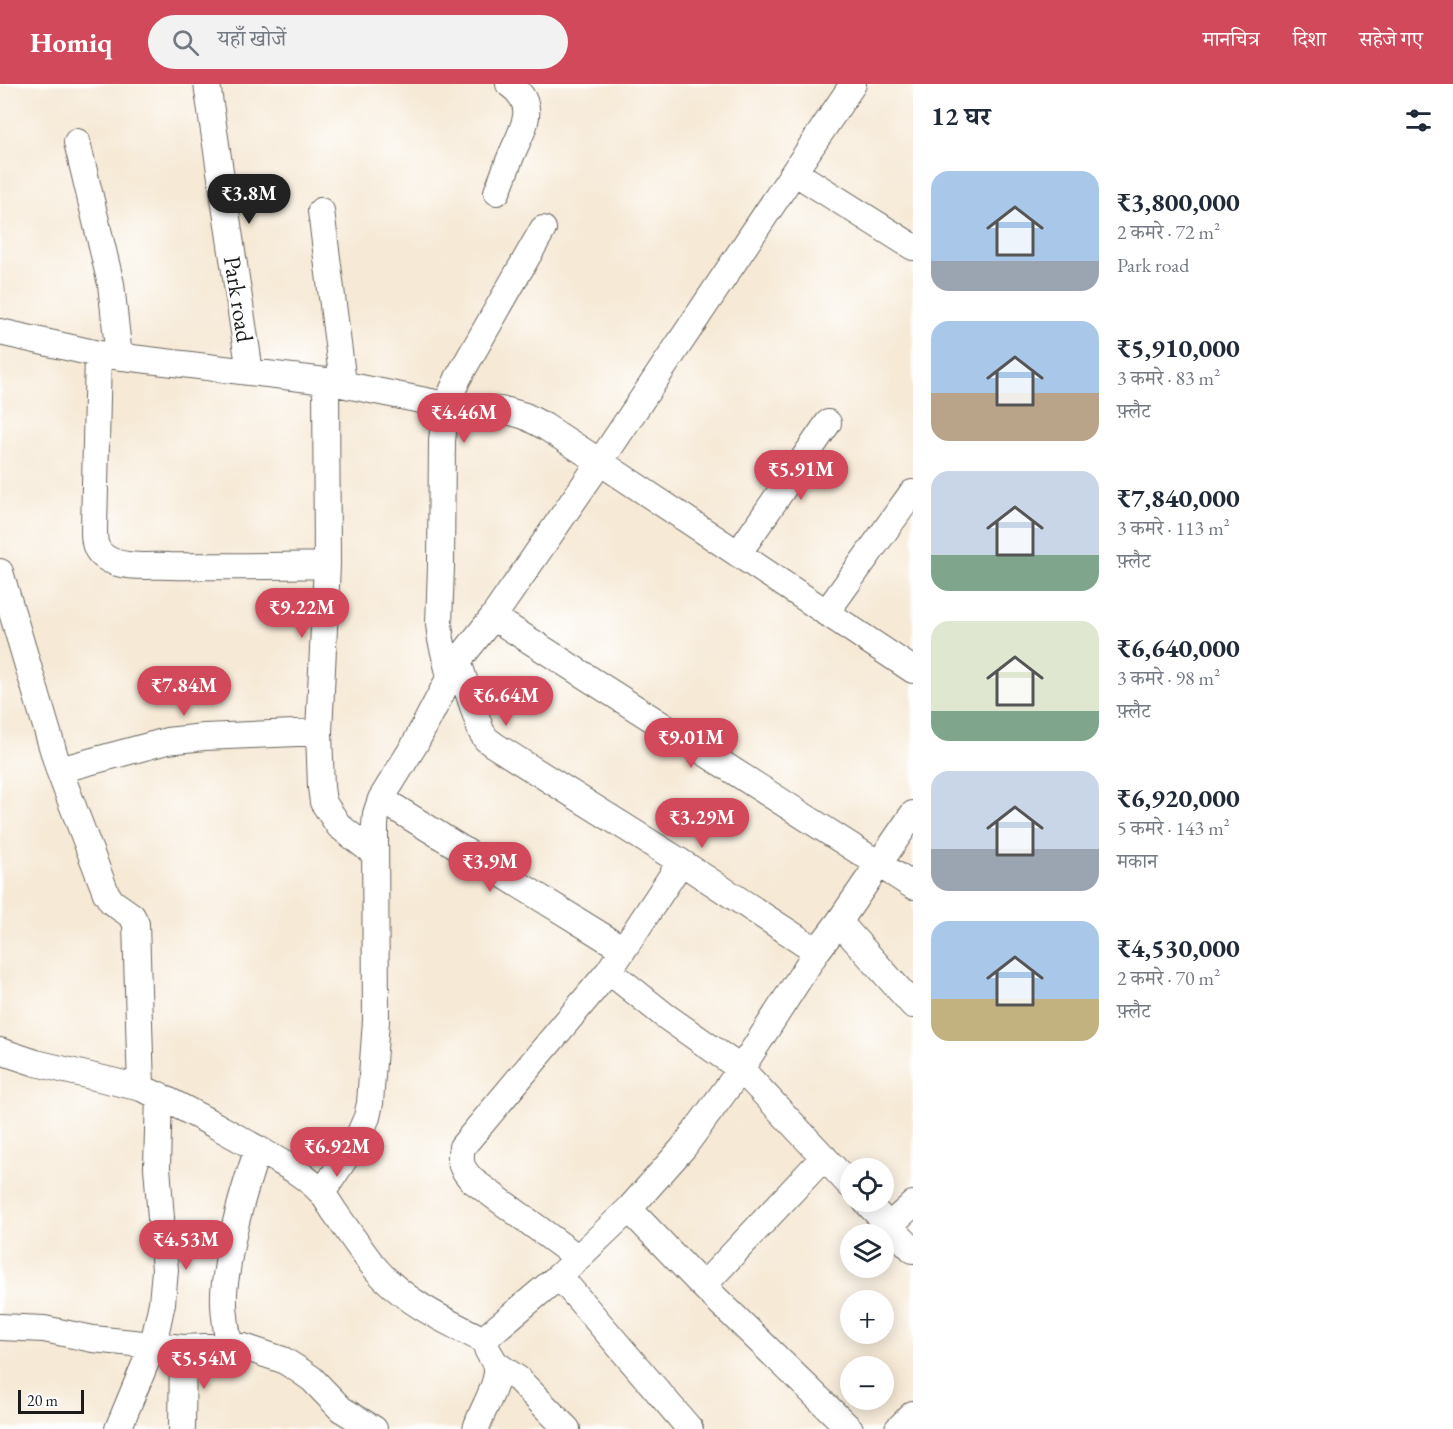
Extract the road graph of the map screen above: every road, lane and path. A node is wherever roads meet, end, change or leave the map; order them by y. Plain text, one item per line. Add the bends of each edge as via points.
1 (207, 84) edge
2 (509, 84) edge
3 (853, 84) edge
4 (77, 142) dead end
5 (794, 172) junction
6 (497, 192) dead end
7 (321, 211) dead end
8 (543, 229) dead end
9 (913, 247) edge
10 (0, 332) edge
11 (108, 356) junction
12 (250, 372) junction
13 (335, 382) junction
14 (446, 405) junction
15 (828, 423) dead end
16 (600, 462) junction
17 (912, 493) edge
18 (738, 554) junction
19 (327, 565) junction
20 (0, 572) edge
21 (826, 613) junction
22 (493, 617) junction
23 (454, 669) junction
24 (913, 670) edge
25 (319, 732) junction
26 (59, 770) junction
27 (381, 800) junction
28 (913, 814) edge
29 (375, 854) junction
30 (681, 862) junction
31 (879, 863) junction
32 (913, 886) edge
33 (839, 922) junction
34 (623, 949) junction
35 (817, 951) junction
36 (609, 970) junction
37 (913, 1005) edge
38 (0, 1051) edge
39 (741, 1069) junction
40 (150, 1091) junction
41 (258, 1149) junction
42 (824, 1157) junction
43 (840, 1174) edge
44 (321, 1192) junction
45 (913, 1204) edge
46 (629, 1209) junction
47 (876, 1212) edge
48 (888, 1224) edge
49 (892, 1224) edge
50 (894, 1230) edge
51 (913, 1250) edge
52 (578, 1257) junction
53 (559, 1276) junction
54 (703, 1286) junction
55 (0, 1327) edge
56 (153, 1346) junction
57 (229, 1346) junction
58 (183, 1348) junction
59 (491, 1353) junction
60 (913, 1414) edge
61 (118, 1429) edge
62 (182, 1429) edge
63 (375, 1429) edge
64 (476, 1429) edge
65 (567, 1429) edge
66 (690, 1429) edge
67 (850, 1429) edge
68 (898, 1429) edge

1 - 12 street, Park road
2 - 6 street via 525,100 527,114
3 - 5 street
4 - 11 street via 111,284
5 - 9 street
5 - 16 street
7 - 13 street
8 - 14 street
10 - 11 street
11 - 12 street
11 - 19 street via 94,530 98,551 107,559 127,565
12 - 13 street
13 - 14 street
13 - 19 street
14 - 16 street via 525,416
14 - 23 street via 439,624 441,640
15 - 18 street
16 - 18 street
16 - 22 street
17 - 21 street
18 - 21 street
19 - 25 street
20 - 26 street
21 - 24 street
22 - 23 street
22 - 31 street
23 - 27 street
23 - 30 street via 486,739
25 - 26 street via 167,741
25 - 29 street via 323,802 339,826
26 - 40 street via 106,893 136,924
27 - 29 street via 376,814
27 - 34 street
28 - 31 street
29 - 44 street via 376,1021 370,1103 357,1140
30 - 34 street
30 - 35 street
31 - 32 street
31 - 33 street
33 - 35 street
33 - 37 street
34 - 36 street
35 - 39 street
36 - 39 street
36 - 52 street via 462,1147 460,1158 463,1170 472,1180
38 - 40 street
39 - 42 street
39 - 46 street via 683,1148
40 - 41 street
40 - 56 street via 165,1270
41 - 44 street via 298,1172
41 - 57 street via 240,1205 226,1280
42 - 43 street
42 - 54 street
44 - 59 street via 388,1283
45 - 49 street
46 - 52 street
46 - 54 street
47 - 48 street
50 - 51 street
52 - 53 street
53 - 59 street via 491,1333
53 - 66 street
54 - 67 street
55 - 56 street via 44,1329
56 - 58 street
56 - 61 street
57 - 58 street
57 - 63 street via 283,1360 312,1379 341,1409
58 - 62 street
59 - 64 street via 498,1371
59 - 65 street
60 - 68 street

